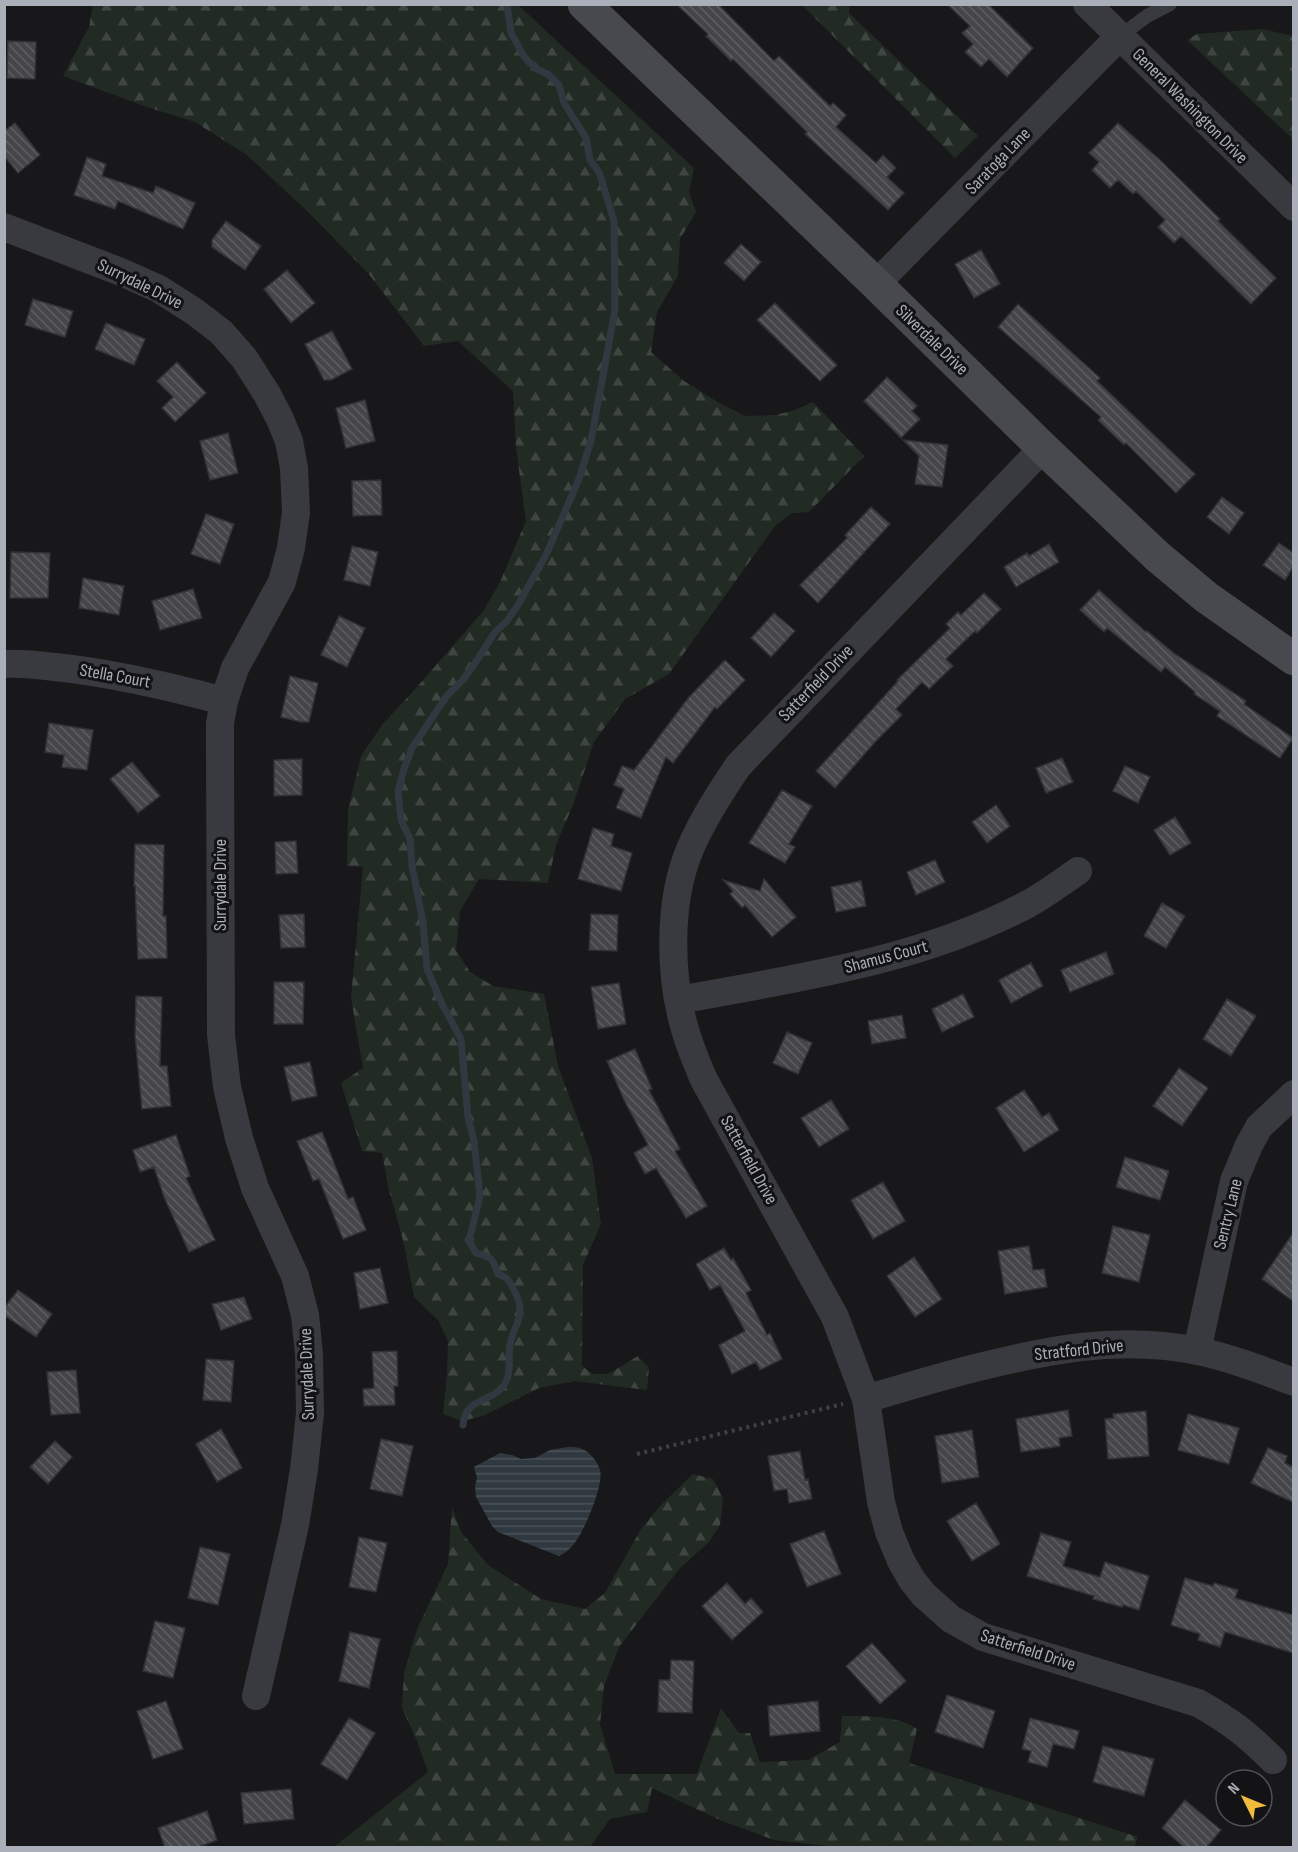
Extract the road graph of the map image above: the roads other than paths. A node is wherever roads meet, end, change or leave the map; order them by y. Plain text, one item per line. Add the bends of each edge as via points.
1 (584, 4) edge
2 (1087, 4) edge
3 (1170, 4) edge
4 (1119, 37) junction
5 (1293, 207) edge
6 (4, 227) edge
7 (876, 284) junction
8 (1043, 448) junction
9 (1293, 659) edge
10 (4, 664) edge
11 (224, 701) junction
12 (1078, 871) dead end
13 (679, 1000) junction
14 (1293, 1094) edge
15 (1197, 1351) junction
16 (1293, 1382) edge
17 (866, 1399) junction
18 (256, 1696) dead end
19 (1273, 1760) dead end

1 - 7 street, Silverdale Drive
2 - 4 street, General Washington Drive
3 - 4 lane
4 - 5 street, General Washington Drive
4 - 7 street, Saratoga Lane
6 - 11 street, Surrydale Drive via 121,272 159,289 195,312 221,332 244,358 280,420 294,468 296,512 291,548 282,582 235,668
7 - 8 street, Silverdale Drive
8 - 9 street, Silverdale Drive via 1190,584
8 - 13 street, Satterfield Drive via 789,711 738,766 720,793 689,852 678,891 673,961
10 - 11 street, Stella Court via 88,670
11 - 18 street, Surrydale Drive via 220,746 221,1035 227,1087 255,1188 295,1276 309,1354 310,1413 304,1469
12 - 13 street, Shamus Court via 1030,903 938,942 840,970
13 - 17 street, Satterfield Drive via 687,1037 703,1078 835,1317
14 - 15 street, Sentry Lane via 1259,1127 1234,1181
15 - 16 street, Stratford Drive via 1244,1363
15 - 17 street, Stratford Drive via 1150,1345 1065,1348
17 - 19 street, Satterfield Drive via 889,1532 912,1580 951,1619 983,1637 1198,1703 1228,1720

